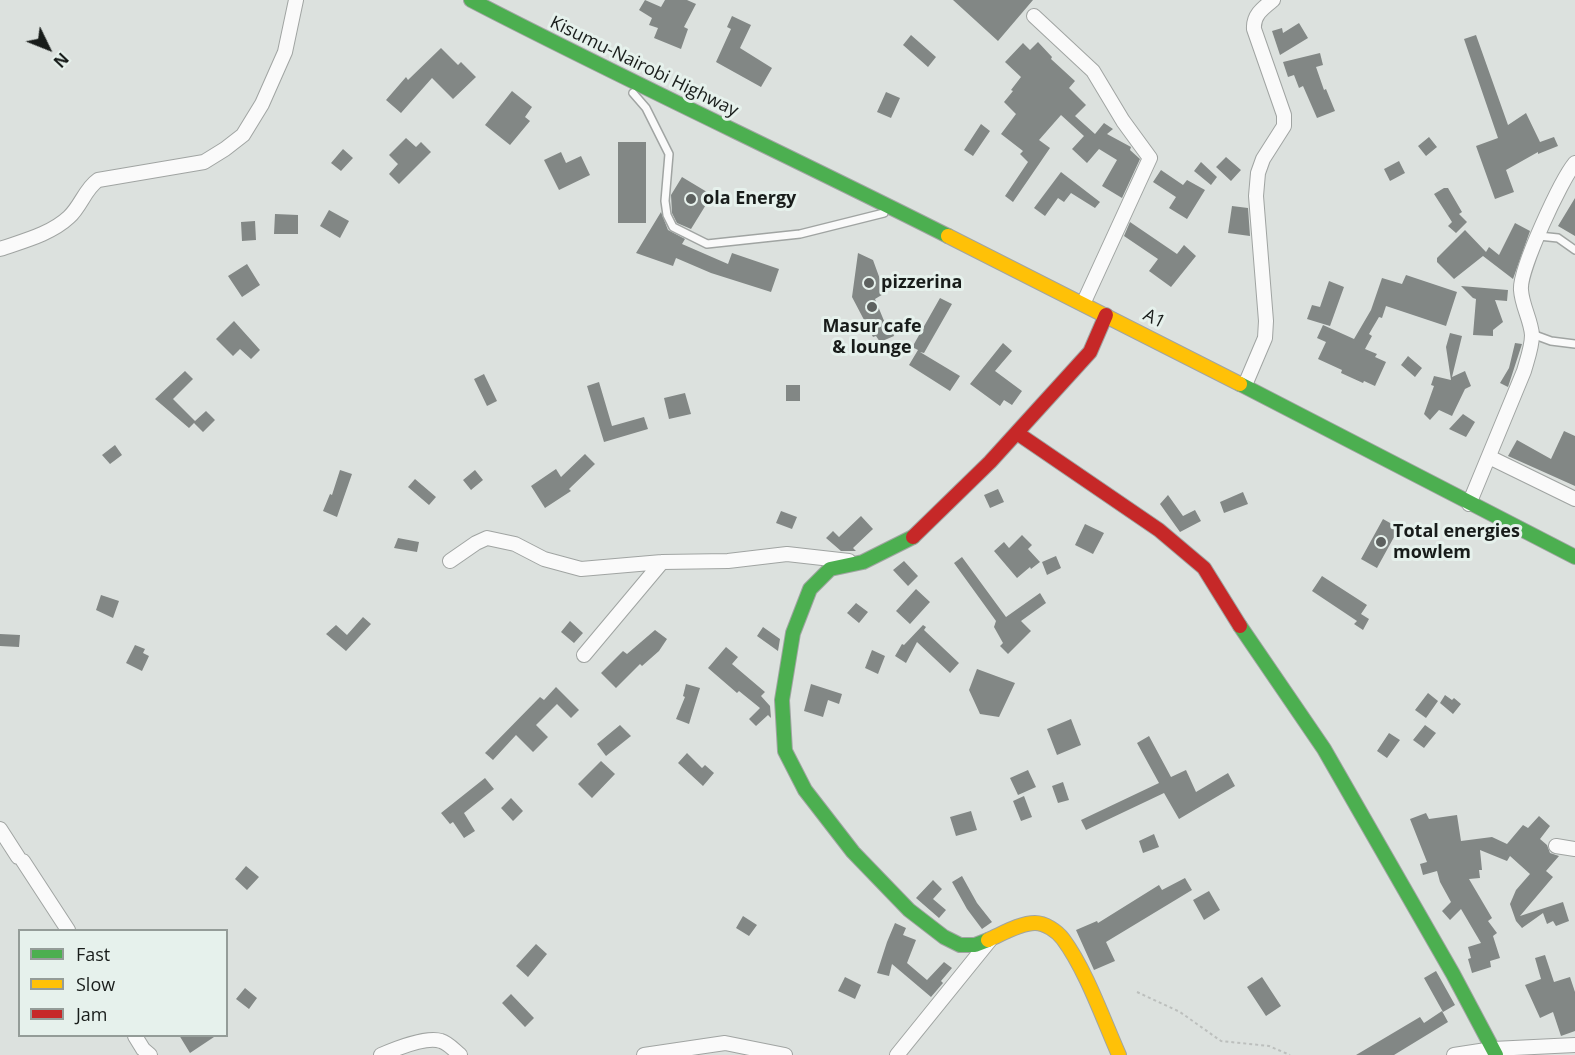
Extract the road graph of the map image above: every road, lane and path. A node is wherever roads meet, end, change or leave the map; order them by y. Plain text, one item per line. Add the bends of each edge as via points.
1 (296, 0) edge
2 (1273, 0) edge
3 (480, 2) edge
4 (1034, 16) dead end
5 (615, 73) junction
6 (1575, 163) edge
7 (819, 171) joint
8 (895, 210) junction
9 (1539, 236) junction
10 (0, 249) edge
11 (1575, 250) edge
12 (1083, 304) junction
13 (1106, 315) junction
14 (1532, 334) junction
15 (1575, 344) edge
16 (1245, 386) junction
17 (1017, 433) junction
18 (1489, 457) junction
19 (1575, 499) edge
20 (1469, 504) junction
21 (1575, 558) edge
22 (450, 561) dead end
23 (662, 562) junction
24 (863, 562) junction
25 (584, 655) dead end
26 (0, 829) edge
27 (1556, 846) dead end
28 (1575, 849) edge
29 (67, 929) edge
30 (991, 939) junction
31 (1137, 992) dead end
32 (136, 1037) edge
33 (1575, 1045) edge
34 (1495, 1052) edge
35 (150, 1055) edge
36 (381, 1055) edge
37 (460, 1055) edge
38 (644, 1055) edge
39 (785, 1055) edge
40 (897, 1055) edge
41 (1119, 1055) edge
42 (1290, 1055) edge
43 (1455, 1055) edge

1 - 10 street via 285,52 243,135 204,162 98,180 59,224
2 - 16 street via 1253,22 1279,96 1284,126 1258,172 1256,196 1266,321 1264,338
3 - 5 main road, Kisumu-Nairobi Highway / A1
4 - 12 street via 1093,71 1150,158
5 - 7 main road, Kisumu-Nairobi Highway / A1
5 - 8 lane via 646,108 669,154 665,201 673,227 707,244 800,234
6 - 9 street
7 - 8 main road, A1 / A1
8 - 12 main road, A1 / A1
9 - 11 lane via 1558,238
9 - 14 street via 1521,281
12 - 13 main road, A1 / A1
13 - 16 main road, A1 / A1
13 - 17 main road via 1090,352
14 - 15 lane
14 - 18 street via 1524,371
16 - 20 main road, A1 / A1
17 - 24 main road via 911,539
17 - 34 main road via 1159,530 1204,568 1324,749
18 - 19 street
18 - 20 street
20 - 21 main road, A1
22 - 23 street via 487,538 515,544 544,559 581,569
23 - 24 street via 728,561 788,554
23 - 25 street
24 - 30 main road via 830,569 810,589 793,633 782,700 785,751 805,790 853,852 909,910 960,945
26 - 29 street
27 - 28 street
30 - 40 street
30 - 41 main road via 1036,923 1062,937
31 - 42 path via 1180,1012 1221,1041 1269,1046
32 - 35 street
33 - 34 street
34 - 43 street
36 - 37 street via 426,1041 440,1041
38 - 39 street via 725,1043

